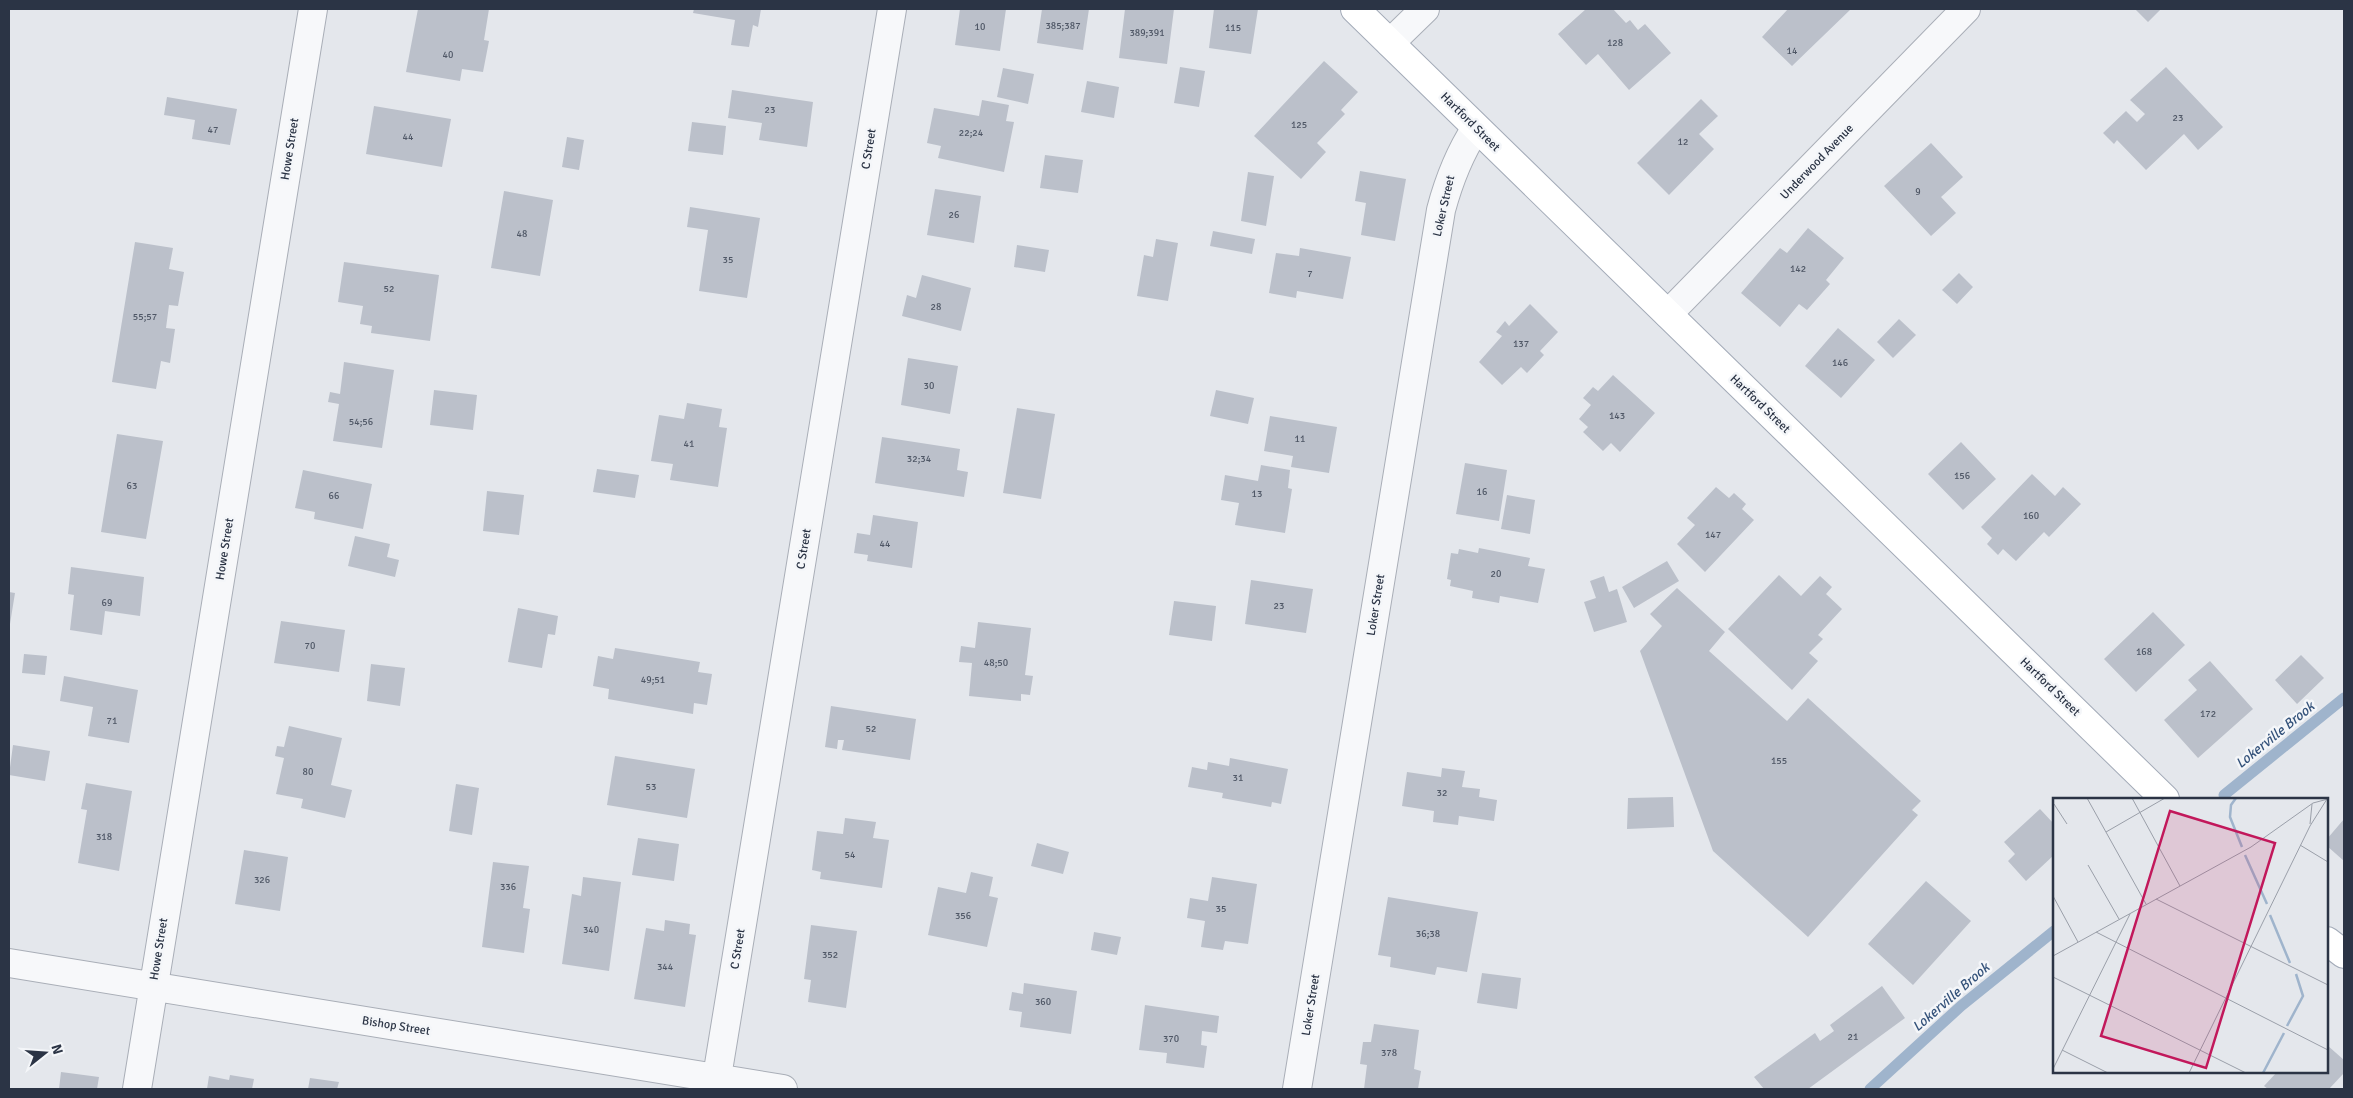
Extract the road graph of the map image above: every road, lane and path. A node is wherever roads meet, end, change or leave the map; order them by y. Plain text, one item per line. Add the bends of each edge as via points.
1 (313, 9) edge
2 (892, 9) edge
3 (1355, 9) edge
4 (1425, 9) edge
5 (1966, 9) edge
6 (1390, 43) junction
7 (1476, 128) junction
8 (1668, 314) junction
9 (2164, 798) edge
10 (2328, 942) edge
11 (2344, 954) edge
12 (9, 963) edge
13 (153, 987) junction
14 (716, 1084) edge
15 (136, 1089) edge
16 (783, 1089) edge
17 (1297, 1089) edge

1 - 13 street, Howe Street
2 - 14 street, C Street
3 - 6 main road, Hartford Street
4 - 6 street
5 - 8 street, Underwood Avenue
6 - 7 main road, Hartford Street
7 - 8 main road, Hartford Street
7 - 17 street, Loker Street via 1459,154 1441,210
8 - 9 main road, Hartford Street
10 - 11 main road
12 - 13 street, Bishop Street
13 - 14 street, Bishop Street
13 - 15 street, Howe Street
14 - 16 street, Bishop Street

